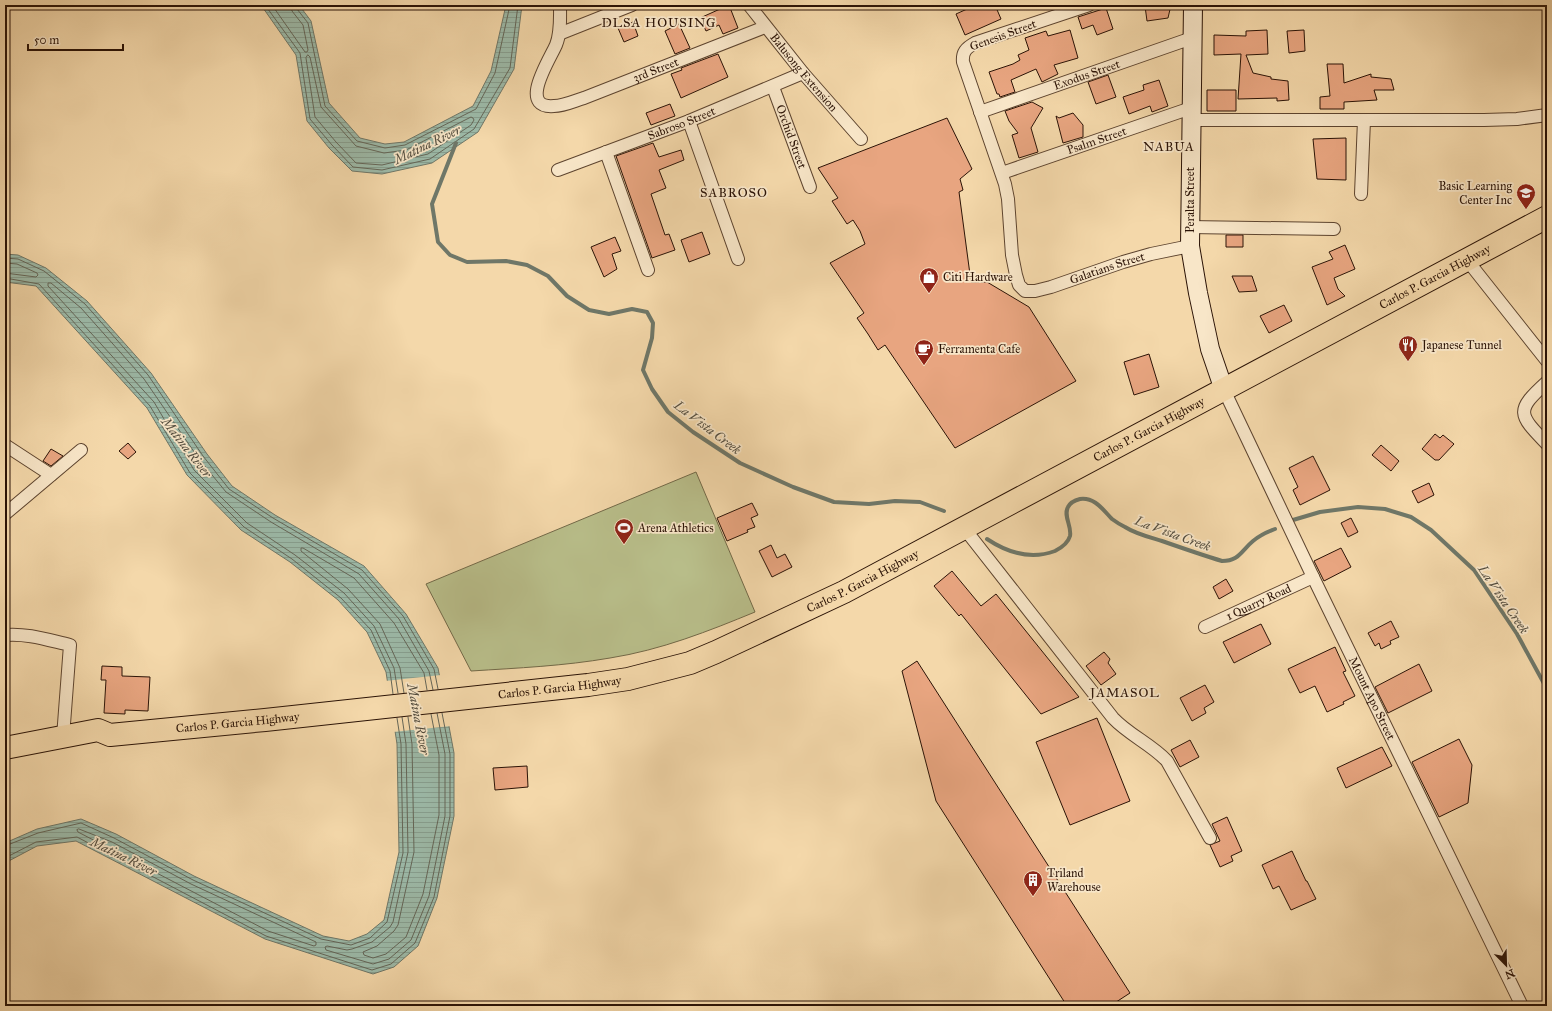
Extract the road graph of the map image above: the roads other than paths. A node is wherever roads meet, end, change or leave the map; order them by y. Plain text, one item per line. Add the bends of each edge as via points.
1 (560, 5) edge
2 (632, 5) edge
3 (749, 5) edge
4 (1089, 5) edge
5 (1193, 5) edge
6 (765, 27) junction
7 (559, 34) junction
8 (1192, 38) junction
9 (803, 73) junction
10 (772, 87) junction
11 (980, 112) junction
12 (1191, 114) junction
13 (1547, 115) edge
14 (1364, 120) junction
15 (689, 121) junction
16 (861, 139) dead end
17 (606, 152) junction
18 (558, 170) dead end
19 (1002, 173) junction
20 (810, 187) dead end
21 (1361, 194) dead end
22 (1547, 217) edge
23 (1189, 227) junction
24 (1334, 229) dead end
25 (1190, 246) junction
26 (738, 259) dead end
27 (1467, 260) junction
28 (648, 270) dead end
29 (1547, 361) edge
30 (1547, 382) edge
31 (1224, 390) junction
32 (1547, 444) edge
33 (5, 445) edge
34 (81, 450) dead end
35 (52, 475) junction
36 (5, 514) edge
37 (964, 528) junction
38 (1313, 577) junction
39 (1205, 627) dead end
40 (5, 635) edge
41 (110, 735) junction
42 (63, 736) junction
43 (5, 748) edge
44 (5, 762) edge
45 (1210, 838) dead end
46 (1522, 1006) edge

1 - 7 street
2 - 7 street
3 - 6 street, Balusong Extension
4 - 11 street, Genesis Street via 967,47 962,56 963,62
5 - 8 street, Peralta Street
6 - 7 street, 3rd Street via 584,98 558,106 544,105 538,100 536,91
6 - 9 street, Balusong Extension
8 - 11 street, Exodus Street
8 - 12 street, Peralta Street
9 - 10 street, Sabroso Street
9 - 16 street, Balusong Extension
10 - 15 street, Sabroso Street
10 - 20 street, Orchid Street
11 - 19 street
12 - 14 street, Psalm Street
12 - 19 street, Psalm Street
12 - 23 street, Peralta Street
13 - 14 street, Psalm Street via 1484,120
14 - 21 street
15 - 17 street, Sabroso Street
15 - 26 street
17 - 18 street, Sabroso Street
17 - 28 street
19 - 25 street, Galatians Street via 1008,199 1012,255 1016,275 1025,291 1051,287 1122,262
22 - 27 highway, Carlos P. Garcia Highway
23 - 24 street
23 - 25 street, Peralta Street
25 - 31 street, Peralta Street via 1203,320
27 - 29 street
27 - 31 highway, Carlos P. Garcia Highway
30 - 32 street via 1524,408 1529,424
31 - 37 highway, Carlos P. Garcia Highway
31 - 38 street, Mount Apo Street
33 - 35 street
34 - 35 street
35 - 36 street
37 - 41 highway, Carlos P. Garcia Highway via 837,595 723,649 690,663 628,679
37 - 45 street via 1113,718 1122,728 1158,751 1167,761
38 - 39 street, 1 Quarry Road
38 - 46 street, Mount Apo Street
40 - 42 street via 15,634 70,645
41 - 42 highway, Carlos P. Garcia Highway via 98,730
41 - 44 highway, Carlos P. Garcia Highway via 100,742
42 - 43 highway, Carlos P. Garcia Highway

